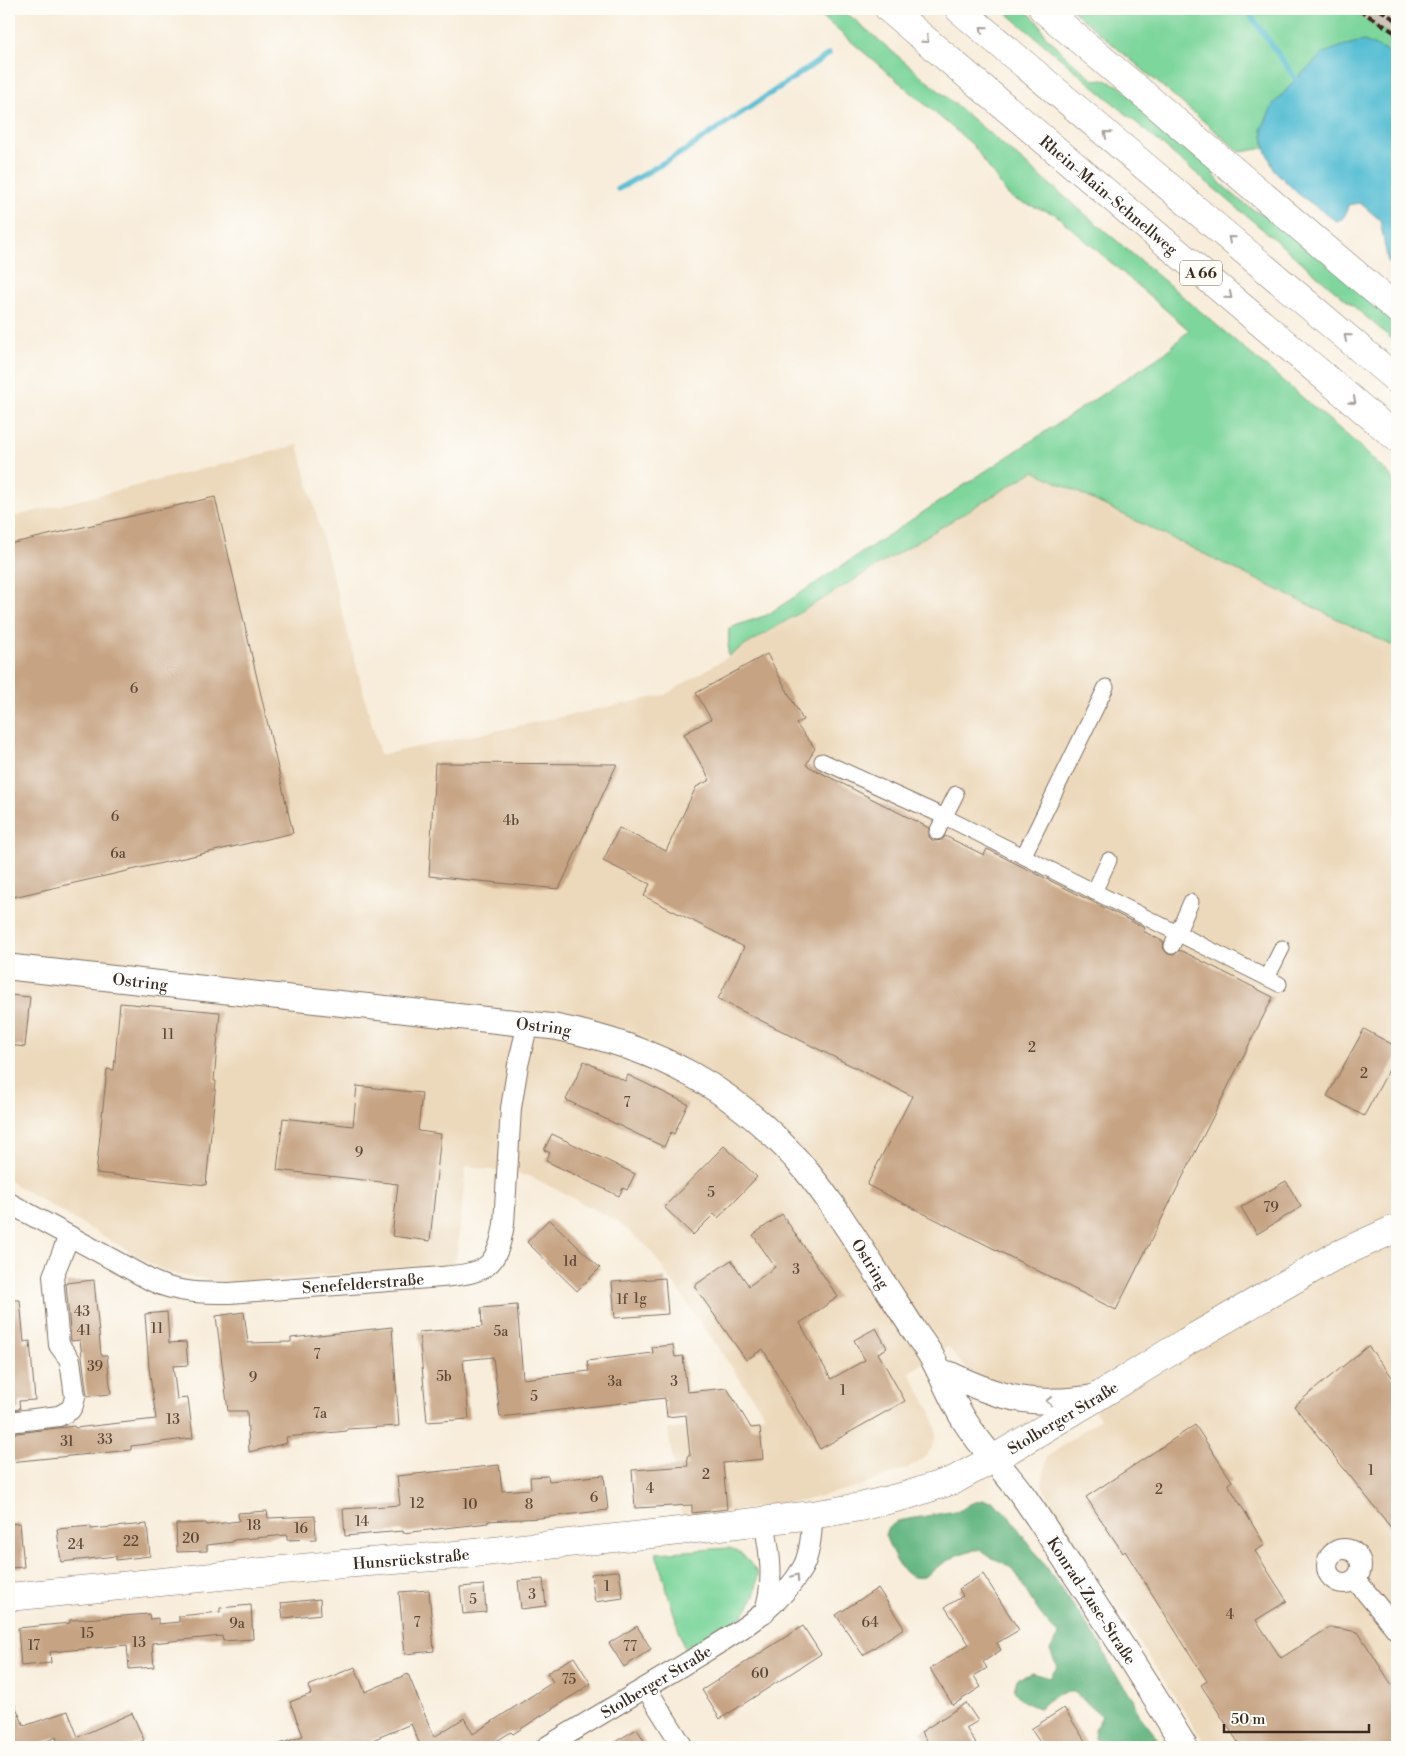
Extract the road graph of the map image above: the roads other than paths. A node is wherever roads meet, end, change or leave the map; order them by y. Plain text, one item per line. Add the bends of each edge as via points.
1 (889, 9) edge
2 (959, 9) edge
3 (1043, 9) edge
4 (1397, 309) edge
5 (1397, 380) edge
6 (1397, 438) edge
7 (1106, 687) dead end
8 (822, 761) dead end
9 (956, 794) dead end
10 (945, 817) junction
11 (938, 832) dead end
12 (1024, 856) junction
13 (1109, 860) dead end
14 (1094, 892) junction
15 (1191, 902) dead end
16 (1174, 940) junction
17 (1282, 948) dead end
18 (9, 967) edge
19 (528, 1023) junction
20 (9, 1203) edge
21 (1397, 1214) edge
22 (1397, 1228) edge
23 (69, 1236) junction
24 (1345, 1250) junction
25 (942, 1368) junction
26 (1097, 1397) junction
27 (9, 1422) edge
28 (995, 1458) junction
29 (812, 1515) junction
30 (764, 1521) junction
31 (1355, 1579) dead end
32 (9, 1597) edge
33 (764, 1613) junction
34 (1397, 1630) edge
35 (646, 1688) junction
36 (546, 1747) edge
37 (683, 1747) edge
38 (1185, 1747) edge

1 -> 6 main road, Rhein-Main-Schnellweg / A 66
5 -> 2 main road, A 66
3 - 4 main road
7 - 12 street
8 - 10 street
9 - 10 street
10 - 11 street
10 - 12 street
12 - 14 street
13 - 14 street
14 - 16 street
15 - 16 street
16 - 17 street via 1273,981
18 - 19 street, Ostring
19 - 23 street, Senefelderstraße via 511,1108 501,1241 494,1260 477,1271 391,1282 199,1293 162,1286
19 - 25 street, Ostring via 587,1033 649,1053 708,1083 760,1123 805,1170
20 - 23 street, Senefelderstraße
21 - 24 main road
22 - 24 main road, Stolberger Straße
23 - 27 street via 53,1276 59,1345 70,1360 75,1397 73,1405 60,1416
24 - 26 main road, Stolberger Straße
26 -> 25 street via 1053,1402 1015,1398 982,1390
25 - 28 street, Ostring via 986,1427
26 - 28 main road, Stolberger Straße
28 - 29 main road, Stolberger Straße via 954,1480 908,1495
28 - 38 street, Konrad-Zuse-Straße via 1025,1498
29 - 30 main road, Hunsrückstraße
33 -> 29 street, Stolberger Straße via 804,1565 812,1534
30 - 32 main road, Hunsrückstraße via 446,1556
30 - 33 street via 771,1556
31 - 34 street
33 - 35 street, Stolberger Straße
35 - 36 street, Stolberger Straße
35 - 37 street

